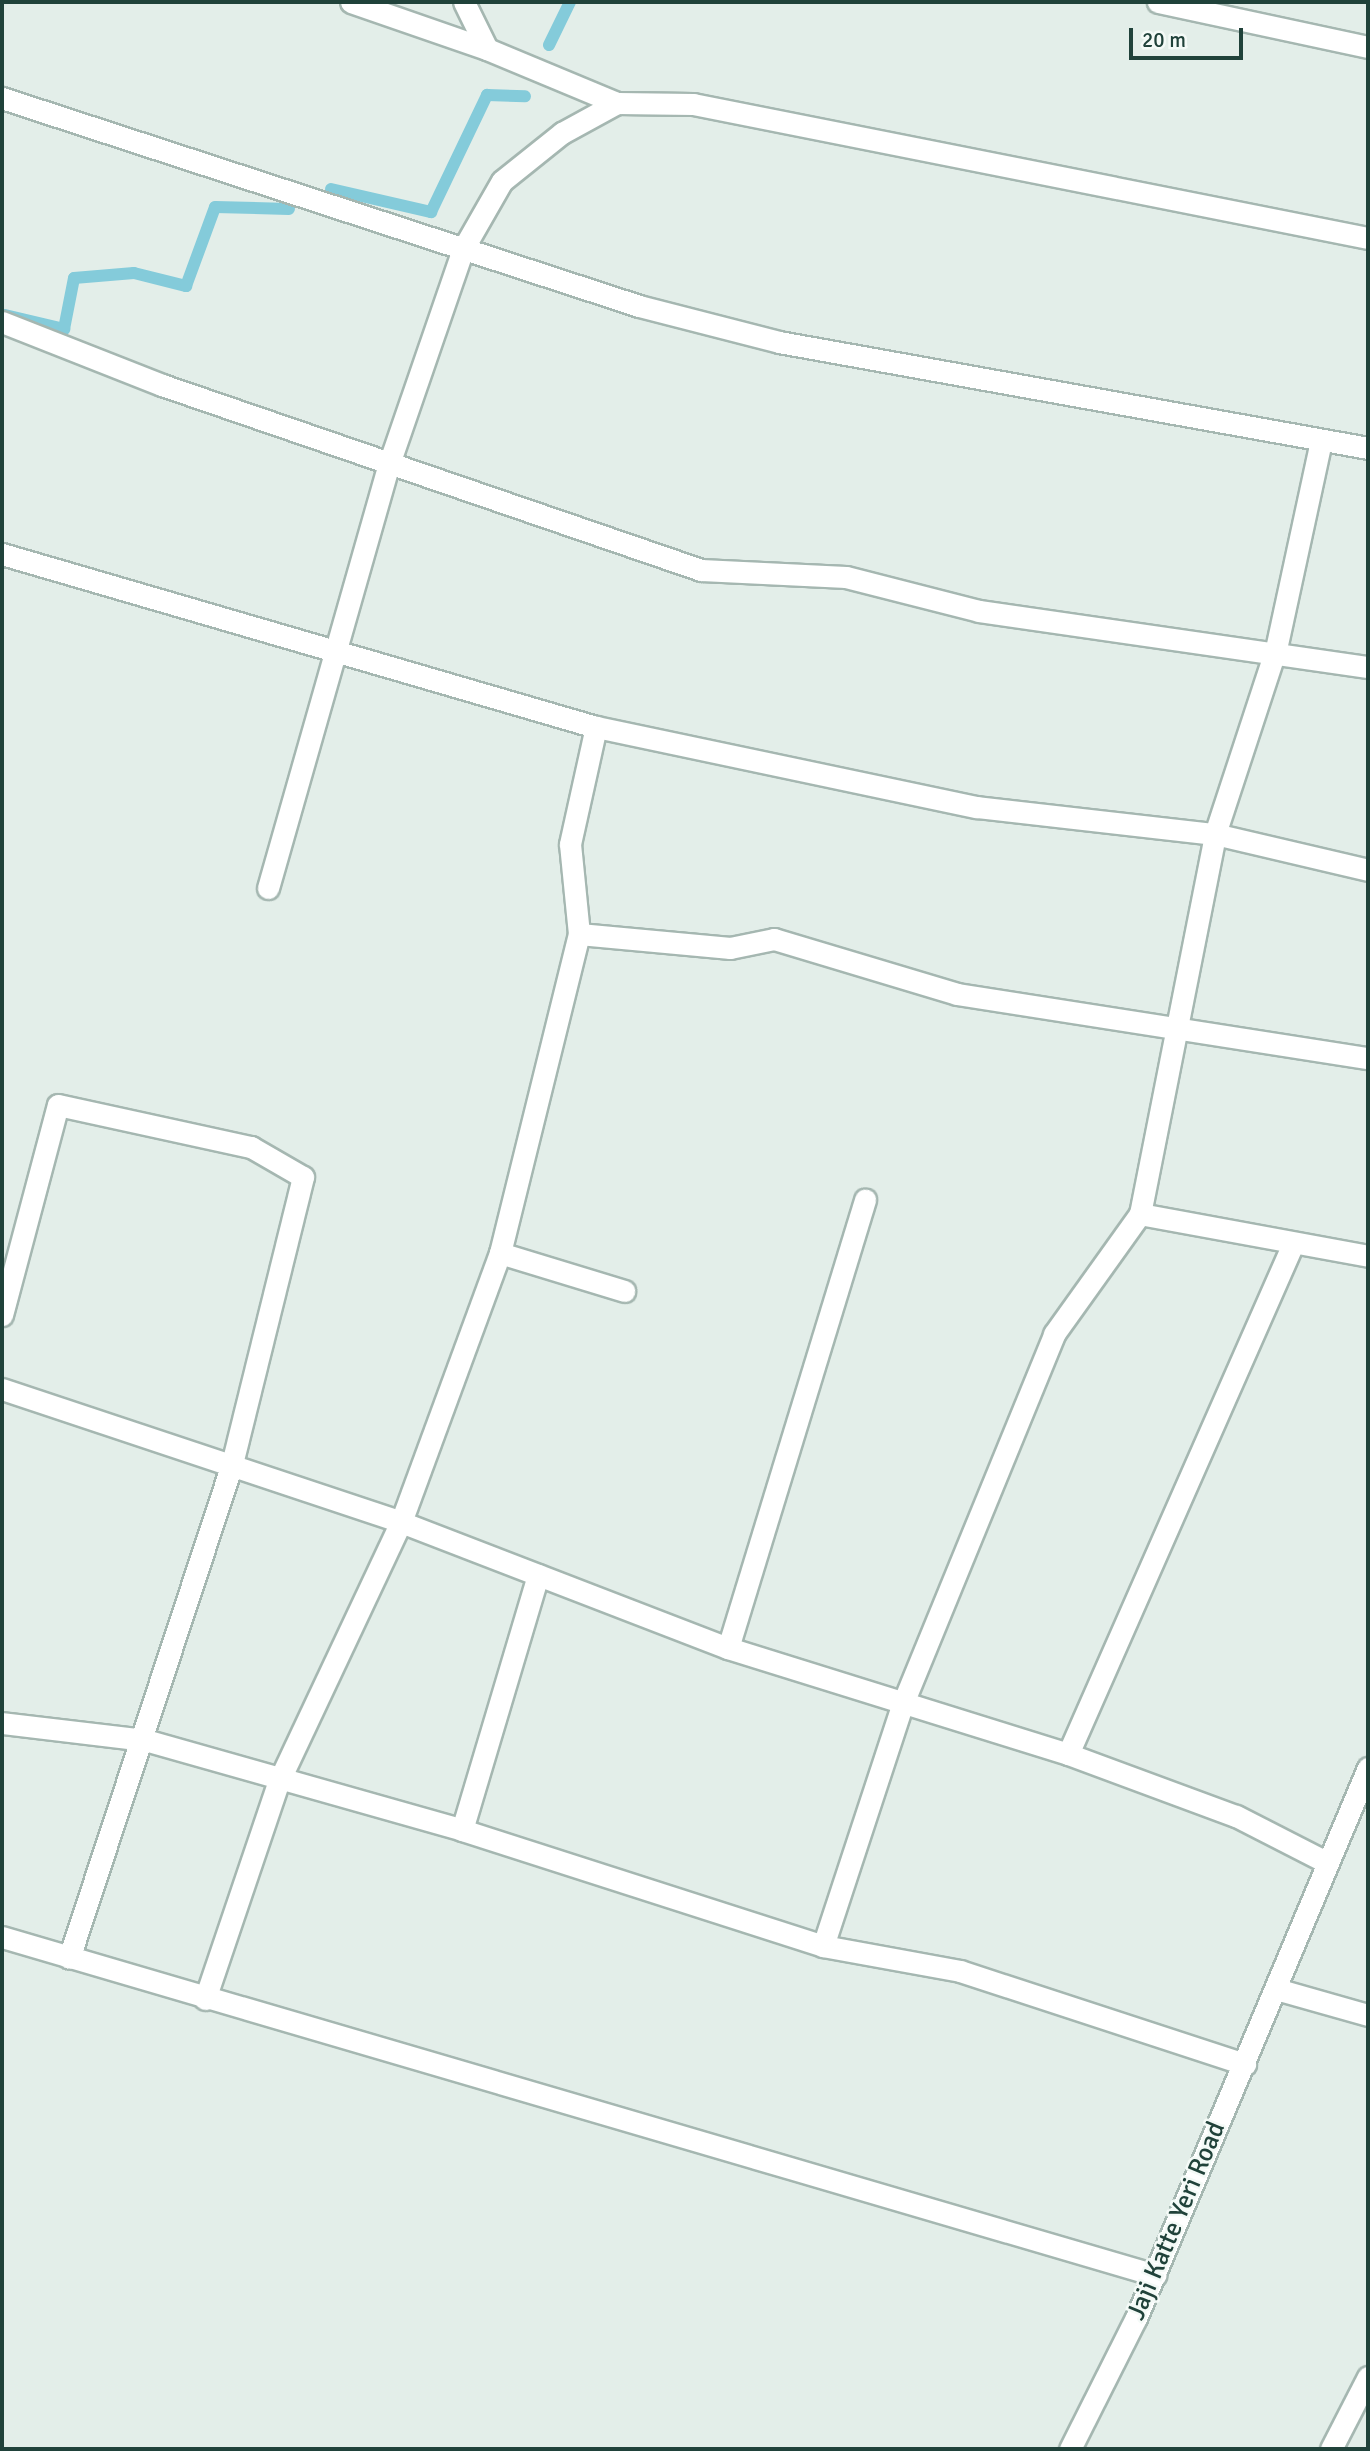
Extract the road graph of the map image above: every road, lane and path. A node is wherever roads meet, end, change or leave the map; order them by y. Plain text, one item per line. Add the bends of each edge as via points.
1 (351, 2) edge
2 (464, 2) edge
3 (1158, 2) edge
4 (1368, 47) edge
5 (486, 49) junction
6 (2, 98) edge
7 (617, 103) junction
8 (1368, 238) edge
9 (463, 249) junction
10 (2, 322) edge
11 (1321, 441) junction
12 (1368, 448) edge
13 (389, 464) junction
14 (2, 554) edge
15 (335, 649) junction
16 (1276, 649) junction
17 (1368, 667) edge
18 (596, 727) junction
19 (1215, 834) junction
20 (1368, 870) edge
21 (268, 888) dead end
22 (579, 934) junction
23 (1177, 1025) junction
24 (1368, 1058) edge
25 (865, 1199) dead end
26 (1140, 1214) junction
27 (1292, 1246) junction
28 (500, 1253) junction
29 (1368, 1256) edge
30 (624, 1291) dead end
31 (2, 1315) edge
32 (2, 1389) edge
33 (232, 1464) junction
34 (401, 1522) junction
35 (538, 1575) junction
36 (727, 1648) junction
37 (903, 1703) junction
38 (2, 1723) edge
39 (145, 1740) junction
40 (1068, 1754) junction
41 (1368, 1768) edge
42 (279, 1781) junction
43 (462, 1830) junction
44 (1328, 1864) junction
45 (2, 1937) edge
46 (823, 1946) junction
47 (69, 1958) junction
48 (1276, 1989) junction
49 (205, 1999) junction
50 (1368, 2015) edge
51 (1245, 2064) junction
52 (1155, 2275) junction
53 (1368, 2377) edge
54 (1070, 2449) edge
55 (1331, 2449) edge

1 - 5 street
2 - 5 street
3 - 4 street
5 - 7 street
6 - 9 street
7 - 8 street via 693,104
7 - 9 street via 562,132 502,181
9 - 11 street via 639,306 779,342
9 - 13 street
10 - 13 street
11 - 12 street
11 - 16 street
13 - 15 street
13 - 16 street via 701,570 846,577 979,611
14 - 15 street
15 - 18 street
15 - 21 street
16 - 17 street
16 - 19 street
18 - 19 street via 977,807
18 - 22 street via 570,844
19 - 20 street
19 - 23 street
22 - 23 street via 730,948 774,939 957,994
22 - 28 street
23 - 24 street
23 - 26 street
25 - 36 street
26 - 27 street
26 - 37 street via 1055,1334
27 - 29 street
27 - 40 street
28 - 30 street
28 - 34 street
31 - 33 street via 58,1105 251,1147 303,1177
32 - 33 street
33 - 34 street
33 - 39 street
34 - 35 street
34 - 42 street
35 - 36 street
35 - 43 street
36 - 37 street
37 - 40 street
37 - 46 street
38 - 39 street
39 - 42 street
39 - 47 street
40 - 44 street via 1236,1816
41 - 44 street, Jaji Katte Yeri Road
42 - 43 street
42 - 49 street
43 - 46 street
44 - 48 street, Jaji Katte Yeri Road
45 - 47 street
46 - 51 street via 960,1971
47 - 49 street
48 - 50 street
48 - 51 street, Jaji Katte Yeri Road
49 - 52 street
51 - 52 street, Jaji Katte Yeri Road
52 - 54 street, Jaji Katte Yeri Road
53 - 55 street

